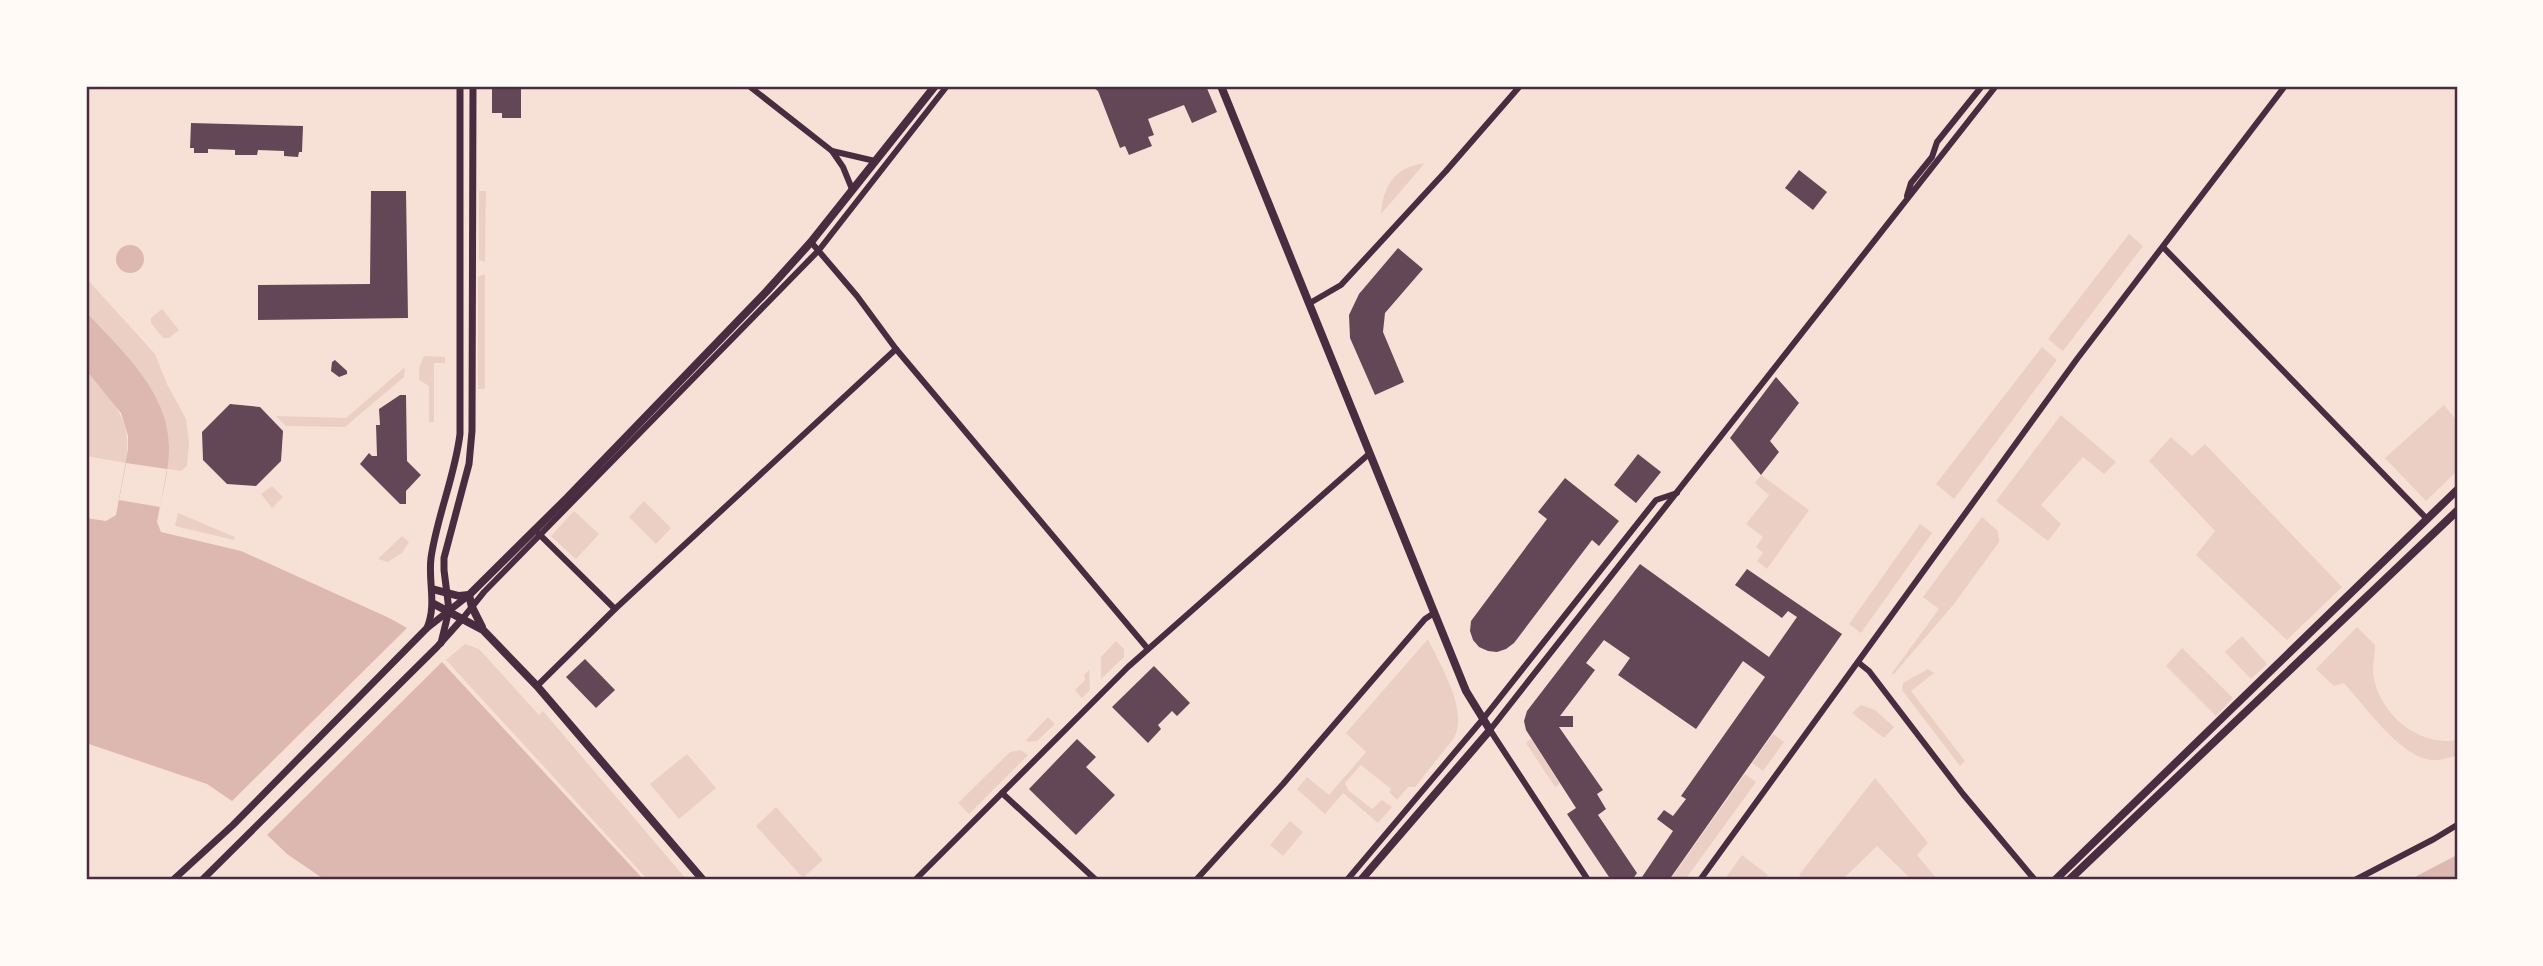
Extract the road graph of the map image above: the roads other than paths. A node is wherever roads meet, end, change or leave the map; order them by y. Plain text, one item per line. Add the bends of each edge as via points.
1 (460, 86) edge
2 (473, 86) edge
3 (749, 86) edge
4 (935, 86) edge
5 (947, 86) edge
6 (1221, 86) edge
7 (1520, 86) edge
8 (1982, 86) edge
9 (1996, 86) edge
10 (2285, 86) edge
11 (832, 151) junction
12 (875, 160) junction
13 (852, 189) junction
14 (1905, 202) junction
15 (811, 242) junction
16 (2163, 247) junction
17 (819, 250) junction
18 (1310, 303) junction
19 (897, 349) junction
20 (1370, 453) junction
21 (2457, 490) edge
22 (1677, 493) junction
23 (2457, 511) edge
24 (2427, 519) junction
25 (538, 533) junction
26 (432, 589) junction
27 (447, 593) junction
28 (470, 594) junction
29 (434, 604) junction
30 (472, 607) junction
31 (449, 610) junction
32 (615, 610) junction
33 (1434, 613) junction
34 (463, 618) junction
35 (483, 630) junction
36 (425, 631) junction
37 (439, 645) junction
38 (1148, 649) junction
39 (1858, 663) junction
40 (537, 686) junction
41 (1483, 719) junction
42 (1490, 730) junction
43 (1002, 793) junction
44 (2457, 825) edge
45 (173, 880) edge
46 (202, 880) edge
47 (703, 880) edge
48 (915, 880) edge
49 (1096, 880) edge
50 (1196, 880) edge
51 (1347, 880) edge
52 (1361, 880) edge
53 (1588, 880) edge
54 (1700, 880) edge
55 (2035, 880) edge
56 (2055, 880) edge
57 (2069, 880) edge
58 (2355, 880) edge

1 - 26 street via 461,422 457,461 432,554
2 - 27 street via 472,438 444,558
3 - 11 street
4 - 12 main road
5 - 17 street
6 - 18 main road
7 - 18 street via 1340,285
8 - 14 street via 1937,142 1932,157 1911,183
9 - 14 street
10 - 16 street
11 - 12 street
11 - 13 street
12 - 13 main road
13 - 15 main road
14 - 22 street
15 - 17 street
15 - 25 main road
16 - 24 street
16 - 39 street
17 - 19 street
17 - 25 street
18 - 20 main road
19 - 32 street
19 - 38 street
20 - 33 main road
20 - 38 street
21 - 24 main road
22 - 41 street via 1656,499
22 - 42 street
23 - 57 main road
24 - 56 main road
25 - 28 main road
25 - 30 street
25 - 32 street
26 - 27 main road
26 - 29 street
27 - 28 main road
27 - 31 street
28 - 30 main road
28 - 31 street
29 - 31 main road
29 - 36 street
30 - 34 street
30 - 35 main road
31 - 34 main road
31 - 36 street
31 - 37 street
32 - 40 street
33 - 41 main road via 1466,691
33 - 50 street
34 - 35 main road
34 - 37 street
35 - 40 main road
36 - 45 street
37 - 46 street
38 - 43 street
39 - 54 street
39 - 55 street
40 - 47 main road
41 - 42 main road
41 - 51 street
42 - 52 main road
42 - 53 street
43 - 48 street
43 - 49 street
44 - 58 street

